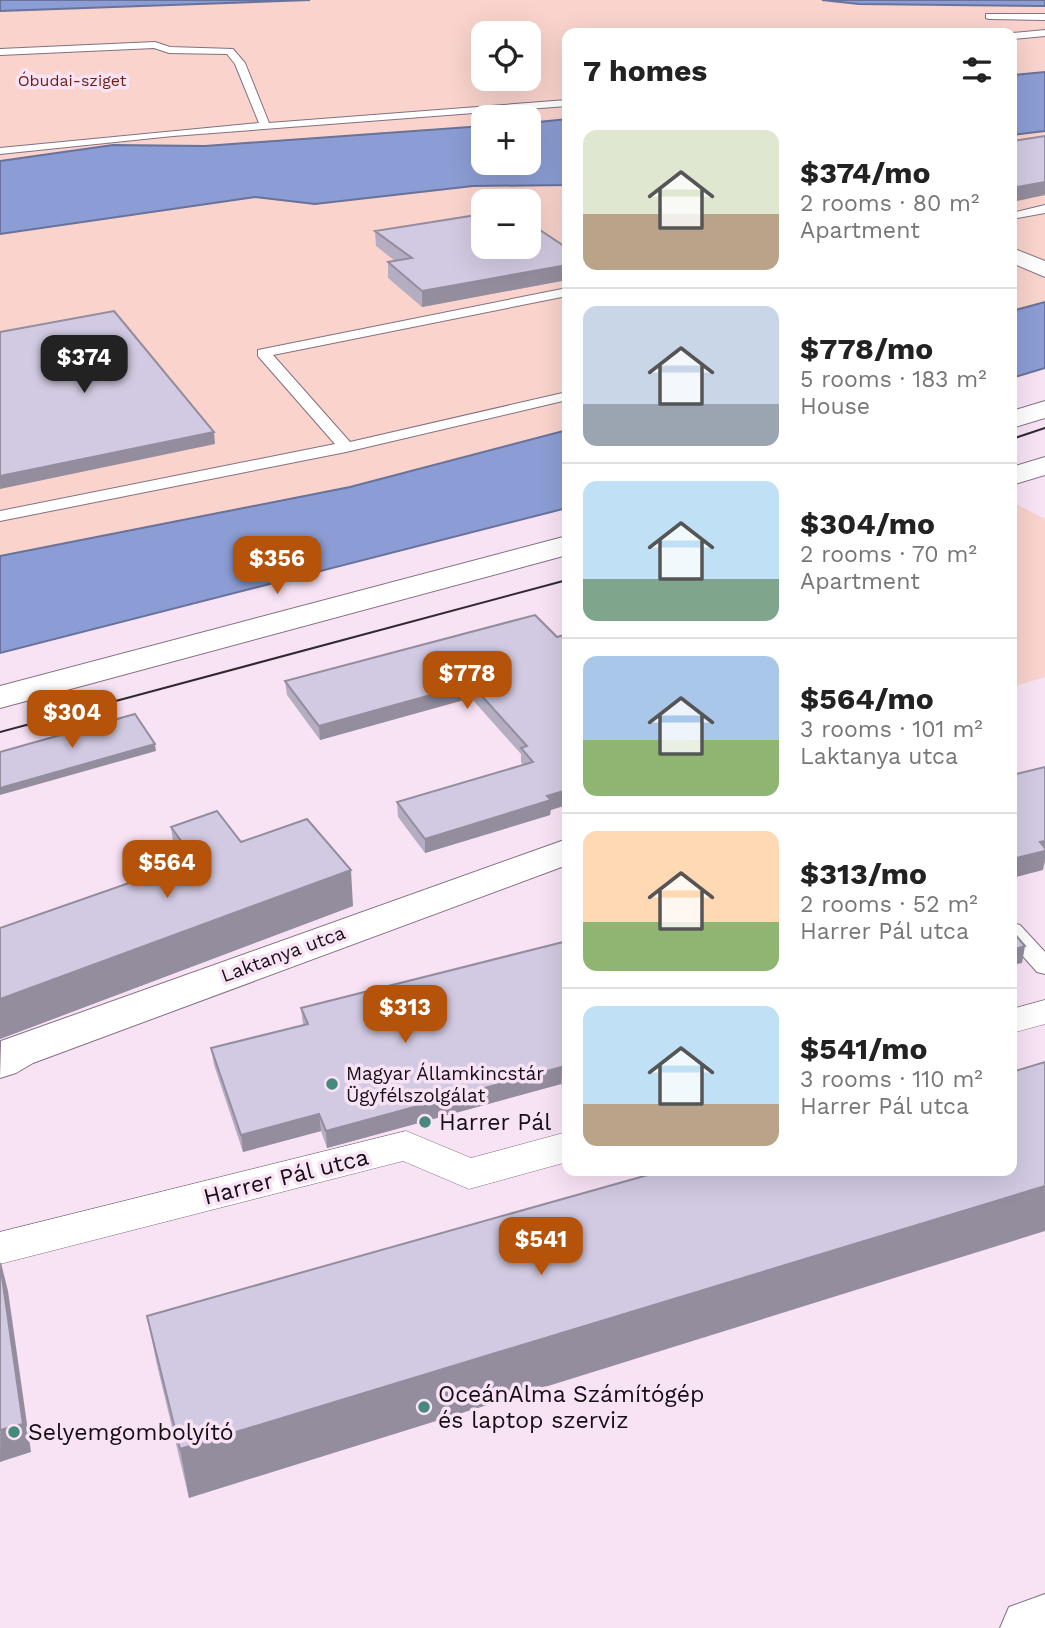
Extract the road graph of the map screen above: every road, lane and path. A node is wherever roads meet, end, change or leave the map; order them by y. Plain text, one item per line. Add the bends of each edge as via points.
1 (989, 16) dead end
2 (1045, 17) edge
3 (1045, 33) edge
4 (1017, 36) edge
5 (0, 52) edge
6 (562, 103) edge
7 (265, 126) junction
8 (0, 151) edge
9 (1045, 209) edge
10 (1017, 215) edge
11 (1017, 257) edge
12 (1045, 270) edge
13 (562, 293) edge
14 (562, 397) edge
15 (1045, 410) edge
16 (1017, 418) edge
17 (346, 447) junction
18 (1045, 466) edge
19 (1017, 474) edge
20 (1017, 477) edge
21 (1045, 491) edge
22 (0, 516) edge
23 (562, 546) edge
24 (0, 697) edge
25 (562, 853) edge
26 (1017, 935) edge
27 (1045, 966) edge
28 (1045, 1012) edge
29 (1017, 1020) edge
30 (0, 1062) edge
31 (562, 1148) edge
32 (0, 1248) edge
33 (1045, 1623) edge
34 (1031, 1628) edge

1 - 2 lane
3 - 4 lane
5 - 7 lane via 155,45 169,50 229,51 240,63
6 - 7 lane
7 - 8 lane
9 - 10 lane
11 - 12 street
13 - 17 lane via 263,353
14 - 17 lane
15 - 16 street
17 - 22 lane
18 - 19 street
20 - 21 street
23 - 24 street
25 - 30 street, Laktanya utca
26 - 27 lane
28 - 29 street
31 - 32 street, Harrer Pál utca via 469,1174 406,1146
33 - 34 street

